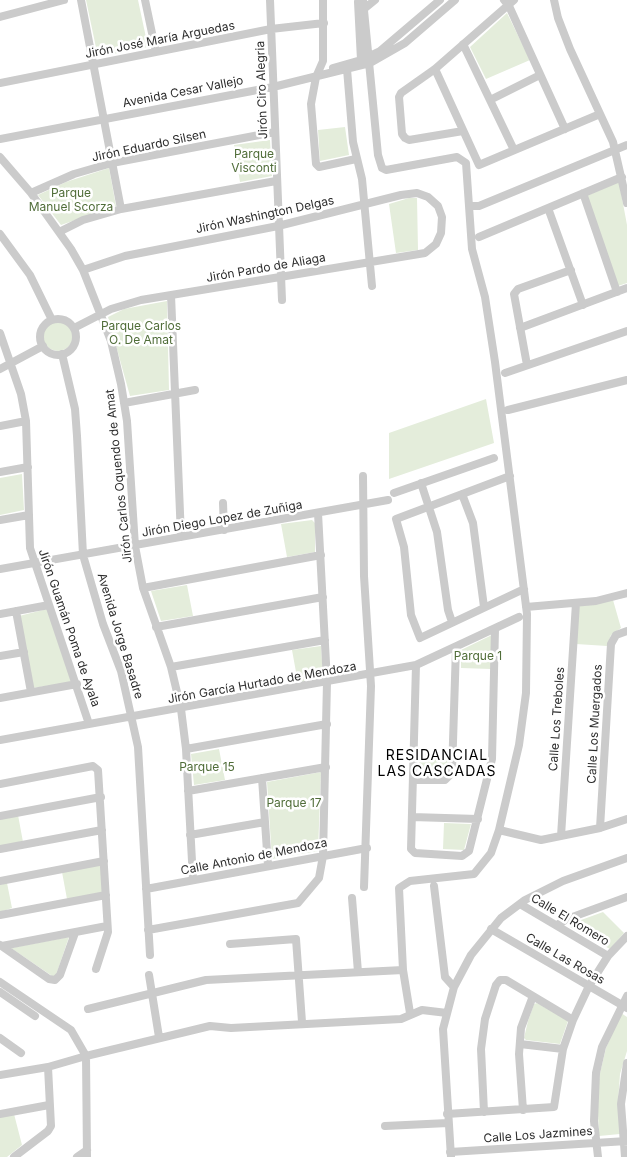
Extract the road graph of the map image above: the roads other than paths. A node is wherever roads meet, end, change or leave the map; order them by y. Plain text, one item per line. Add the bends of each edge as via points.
1 (64, 0) edge
2 (81, 0) edge
3 (145, 0) edge
4 (270, 0) edge
5 (323, 0) edge
6 (358, 0) edge
7 (363, 0) edge
8 (375, 0) edge
9 (440, 0) edge
10 (455, 0) edge
11 (554, 0) edge
12 (509, 2) edge
13 (364, 9) junction
14 (0, 17) edge
15 (324, 23) junction
16 (272, 29) junction
17 (463, 44) junction
18 (156, 52) junction
19 (367, 60) junction
20 (93, 64) junction
21 (435, 68) junction
22 (347, 69) junction
23 (0, 73) edge
24 (318, 74) junction
25 (540, 75) junction
26 (1, 83) edge
27 (273, 84) junction
28 (490, 100) junction
29 (600, 114) junction
30 (103, 116) junction
31 (564, 128) junction
32 (463, 130) junction
33 (275, 132) junction
34 (0, 134) edge
35 (0, 139) edge
36 (627, 145) edge
37 (514, 150) junction
38 (616, 150) junction
39 (0, 157) edge
40 (356, 159) junction
41 (112, 163) junction
42 (622, 177) junction
43 (276, 180) junction
44 (31, 193) junction
45 (583, 193) junction
46 (627, 203) edge
47 (365, 205) junction
48 (470, 206) junction
49 (548, 208) junction
50 (121, 209) junction
51 (442, 217) joint
52 (278, 226) junction
53 (59, 232) junction
54 (0, 234) edge
55 (479, 237) dead end
56 (370, 262) junction
57 (83, 270) junction
58 (571, 270) junction
59 (281, 277) junction
60 (372, 286) dead end
61 (627, 288) edge
62 (617, 292) junction
63 (171, 295) junction
64 (282, 300) dead end
65 (583, 305) junction
66 (102, 314) junction
67 (52, 320) junction
68 (74, 328) junction
69 (520, 328) junction
70 (627, 331) edge
71 (0, 333) edge
72 (43, 346) junction
73 (62, 354) junction
74 (12, 363) junction
75 (527, 366) junction
76 (0, 369) edge
77 (505, 373) dead end
78 (627, 380) edge
79 (195, 390) dead end
80 (174, 394) junction
81 (124, 403) junction
82 (508, 410) dead end
83 (26, 421) junction
84 (0, 426) edge
85 (494, 458) dead end
86 (28, 467) junction
87 (0, 472) edge
88 (363, 476) dead end
89 (510, 476) junction
90 (421, 483) junction
91 (394, 493) dead end
92 (462, 494) junction
93 (388, 500) dead end
94 (223, 503) dead end
95 (363, 505) junction
96 (430, 506) junction
97 (318, 513) junction
98 (29, 515) junction
99 (0, 520) edge
100 (224, 530) junction
101 (181, 537) junction
102 (135, 546) junction
103 (83, 555) junction
104 (321, 555) junction
105 (36, 563) junction
106 (0, 569) edge
107 (143, 588) junction
108 (524, 589) junction
109 (627, 593) edge
110 (323, 597) junction
111 (576, 603) junction
112 (49, 605) junction
113 (484, 607) junction
114 (526, 607) junction
115 (16, 611) junction
116 (0, 614) edge
117 (518, 618) dead end
118 (452, 622) junction
119 (156, 627) junction
120 (495, 628) junction
121 (627, 631) edge
122 (325, 640) junction
123 (456, 647) junction
124 (24, 652) junction
125 (0, 656) edge
126 (416, 665) junction
127 (171, 667) junction
128 (370, 674) junction
129 (327, 682) junction
130 (77, 684) junction
131 (32, 692) junction
132 (0, 698) edge
133 (181, 709) junction
134 (133, 718) junction
135 (89, 724) junction
136 (327, 724) junction
137 (0, 740) edge
138 (186, 750) junction
139 (326, 767) junction
140 (262, 778) junction
141 (413, 780) junction
142 (0, 784) edge
143 (188, 791) junction
144 (101, 797) junction
145 (0, 816) edge
146 (412, 817) junction
147 (478, 819) junction
148 (627, 819) edge
149 (265, 822) junction
150 (600, 828) junction
151 (102, 830) junction
152 (499, 830) junction
153 (190, 835) junction
154 (561, 836) junction
155 (367, 848) junction
156 (0, 849) edge
157 (323, 856) junction
158 (627, 858) edge
159 (104, 861) junction
160 (268, 866) junction
161 (193, 880) junction
162 (0, 881) edge
163 (434, 886) dead end
164 (364, 887) dead end
165 (146, 889) junction
166 (106, 894) junction
167 (352, 898) dead end
168 (627, 898) edge
169 (520, 904) junction
170 (0, 915) edge
171 (557, 925) junction
172 (107, 926) junction
173 (491, 929) junction
174 (148, 930) junction
175 (75, 932) junction
176 (627, 936) edge
177 (230, 944) dead end
178 (1, 946) edge
179 (150, 955) dead end
180 (608, 956) junction
181 (96, 969) dead end
182 (403, 970) junction
183 (358, 972) junction
184 (150, 975) dead end
185 (298, 976) junction
186 (0, 982) edge
187 (589, 986) junction
188 (454, 987) junction
189 (0, 992) edge
190 (152, 992) junction
191 (533, 996) junction
192 (627, 996) edge
193 (624, 1006) edge
194 (88, 1009) dead end
195 (410, 1013) junction
196 (447, 1013) junction
197 (35, 1016) dead end
198 (573, 1020) junction
199 (302, 1022) junction
200 (159, 1037) junction
201 (0, 1038) edge
202 (520, 1044) junction
203 (563, 1049) junction
204 (21, 1053) dead end
205 (86, 1056) junction
206 (627, 1063) edge
207 (48, 1067) junction
208 (0, 1074) edge
209 (49, 1105) junction
210 (523, 1110) junction
211 (484, 1112) junction
212 (0, 1114) edge
213 (448, 1118) junction
214 (384, 1126) dead end
215 (625, 1141) edge
216 (597, 1143) junction
217 (87, 1153) edge
218 (450, 1154) edge
219 (14, 1157) edge
220 (77, 1157) edge
221 (598, 1157) edge
222 (625, 1157) edge

1 - 14 street
2 - 20 street
3 - 18 street
4 - 16 street, Jirón Ciro Alegria
5 - 15 street
6 - 19 street
7 - 13 street
8 - 13 street
9 - 19 street
10 - 19 street via 405,43
11 - 29 street via 570,49
12 - 17 street
12 - 25 street
13 - 19 street
15 - 16 street, Jirón José María Arguedas
15 - 24 street via 323,61
16 - 18 street, Jirón José María Arguedas
16 - 27 street, Jirón Ciro Alegria
17 - 21 street
17 - 28 street
18 - 20 street, Jirón José María Arguedas
19 - 22 street, Avenida Cesar Vallejo
19 - 24 street, Avenida Cesar Vallejo
19 - 48 street via 382,168 461,158 466,163
20 - 26 street, Jirón José María Arguedas
20 - 30 street
21 - 32 street
21 - 32 street via 399,97 402,134 409,140
22 - 24 street, Avenida Cesar Vallejo
22 - 40 street
23 - 26 street
24 - 27 street, Avenida Cesar Vallejo
24 - 40 street via 311,104 316,164 319,167
25 - 28 street
25 - 31 street
27 - 30 street, Avenida Cesar Vallejo
27 - 33 street, Jirón Ciro Alegria
28 - 37 street
29 - 31 street
29 - 38 street
30 - 34 street, Avenida Cesar Vallejo
30 - 35 street, Avenida Cesar Vallejo
30 - 41 street
31 - 37 street
32 - 37 street via 479,165
33 - 41 street, Jirón Eduardo Silsen
33 - 43 street, Jirón Ciro Alegria
36 - 38 street
38 - 42 street
38 - 48 street via 479,206
39 - 44 street, Jirón Carlos Oquendo de Amat
40 - 47 street
41 - 44 street, Jirón Eduardo Silsen via 74,174
41 - 50 street
42 - 45 street
42 - 46 street
43 - 50 street
43 - 52 street, Jirón Ciro Alegria
44 - 53 street, Jirón Carlos Oquendo de Amat
45 - 49 street
45 - 62 street
47 - 51 street, Jirón Washington Delgas via 418,193 438,206
47 - 52 street, Jirón Washington Delgas
47 - 56 street
48 - 89 street via 472,249 485,297
49 - 55 street
49 - 58 street
50 - 53 street via 82,220
51 - 56 street, Jirón Pardo de Aliaga via 436,244 425,253
52 - 57 street, Jirón Washington Delgas via 125,256
52 - 59 street, Jirón Ciro Alegria
53 - 57 street, Jirón Carlos Oquendo de Amat
54 - 67 street via 30,276
56 - 59 street, Jirón Pardo de Aliaga
56 - 60 street
57 - 66 street, Jirón Carlos Oquendo de Amat
58 - 65 street
58 - 69 street via 518,289 514,294
59 - 63 street, Jirón Pardo de Aliaga
59 - 64 street, Jirón Ciro Alegria
61 - 62 street
62 - 65 street
63 - 66 street, Jirón Pardo de Aliaga via 140,300
63 - 80 street
65 - 69 street
66 - 68 street, Jirón Pardo de Aliaga
66 - 81 street, Jirón Carlos Oquendo de Amat
67 - 68 street via 62,319
67 - 72 street via 41,330
68 - 73 street via 75,344
69 - 75 street
70 - 75 street
71 - 74 street, Jirón Guamán Poma de Ayala
72 - 73 street via 51,354
72 - 74 street
73 - 103 street, Avenida Jorge Basadre via 78,436
74 - 76 street
74 - 83 street, Jirón Guamán Poma de Ayala
75 - 77 street
78 - 82 street
79 - 80 street
80 - 81 street
80 - 101 street
81 - 102 street, Jirón Carlos Oquendo de Amat
83 - 84 street
83 - 86 street, Jirón Guamán Poma de Ayala
85 - 90 street
86 - 87 street
86 - 98 street, Jirón Guamán Poma de Ayala
88 - 95 street
89 - 92 street
89 - 108 street
90 - 91 street
90 - 96 street
92 - 96 street
92 - 113 street via 473,523
93 - 95 street, Jirón Diego Lopez de Zuñiga
94 - 100 street
95 - 97 street, Jirón Diego Lopez de Zuñiga
95 - 128 street
96 - 118 street
96 - 118 street via 396,519 404,547 411,614 420,638
97 - 100 street, Jirón Diego Lopez de Zuñiga
97 - 104 street
98 - 99 street
98 - 105 street, Jirón Guamán Poma de Ayala via 30,548
100 - 101 street, Jirón Diego Lopez de Zuñiga
101 - 102 street, Jirón Diego Lopez de Zuñiga
102 - 103 street, Jirón Diego Lopez de Zuñiga
102 - 107 street, Jirón Carlos Oquendo de Amat
103 - 105 street, Jirón Diego Lopez de Zuñiga
103 - 134 street, Avenida Jorge Basadre
104 - 107 street
104 - 110 street
105 - 106 street, Jirón Diego Lopez de Zuñiga
105 - 112 street, Jirón Guamán Poma de Ayala
107 - 119 street, Jirón Carlos Oquendo de Amat
108 - 113 street
108 - 114 street
109 - 111 street
110 - 119 street
110 - 122 street
111 - 114 street
111 - 154 street, Calle Los Treboles
112 - 115 street
112 - 130 street, Jirón Guamán Poma de Ayala
113 - 118 street
114 - 152 street via 526,693 519,746
115 - 116 street
115 - 124 street
117 - 120 street, Jirón García Hurtado de Mendoza
119 - 127 street, Jirón Carlos Oquendo de Amat
120 - 123 street, Jirón García Hurtado de Mendoza
120 - 147 street via 492,759
121 - 150 street, Calle Los Muergados via 616,635 611,644
122 - 127 street
122 - 129 street
123 - 126 street, Jirón García Hurtado de Mendoza
123 - 141 street via 454,769 445,780
124 - 125 street
124 - 131 street
126 - 128 street, Jirón García Hurtado de Mendoza
126 - 141 street
127 - 133 street, Jirón Carlos Oquendo de Amat
128 - 129 street, Jirón García Hurtado de Mendoza
128 - 155 street
129 - 133 street, Jirón García Hurtado de Mendoza
129 - 136 street
130 - 131 street
130 - 135 street, Jirón Guamán Poma de Ayala
131 - 132 street
133 - 134 street, Jirón García Hurtado de Mendoza
133 - 138 street, Jirón Carlos Oquendo de Amat
134 - 135 street, Jirón García Hurtado de Mendoza
134 - 165 street, Avenida Jorge Basadre via 138,747
135 - 137 street, Jirón García Hurtado de Mendoza
136 - 138 street
136 - 139 street
138 - 143 street, Jirón Carlos Oquendo de Amat
139 - 140 street
139 - 157 street
140 - 143 street
140 - 149 street
141 - 146 street
142 - 144 street via 93,766 99,772
143 - 153 street, Jirón Carlos Oquendo de Amat
144 - 145 street
144 - 151 street
146 - 147 street
146 - 147 street via 412,852 462,856 469,851
148 - 150 street
149 - 153 street
149 - 160 street
150 - 154 street
151 - 156 street
151 - 159 street
152 - 154 street via 541,840
152 - 182 street via 491,853 474,874 410,881 399,888
153 - 161 street, Jirón Carlos Oquendo de Amat
155 - 157 street, Calle Antonio de Mendoza
155 - 164 street
157 - 160 street, Calle Antonio de Mendoza
157 - 174 street via 318,882 298,903
158 - 169 street via 546,888
159 - 162 street
159 - 166 street
160 - 161 street, Calle Antonio de Mendoza
161 - 165 street, Calle Antonio de Mendoza
163 - 188 street via 445,977
165 - 174 street, Avenida Jorge Basadre
166 - 170 street
166 - 172 street
167 - 183 street
168 - 171 street
169 - 171 street, Calle El Romero
169 - 173 street
171 - 180 street, Calle El Romero
172 - 175 street
172 - 181 street
173 - 187 street, Calle Las Rosas
173 - 188 street via 471,955
174 - 179 street, Avenida Jorge Basadre
175 - 178 street
175 - 178 street via 60,975 55,980
176 - 180 street
177 - 185 street via 296,939
180 - 187 street
182 - 183 street
182 - 195 street
183 - 185 street
184 - 190 street
185 - 190 street via 206,980
185 - 199 street
186 - 205 street via 71,1030
187 - 193 street, Calle Las Rosas
187 - 198 street
188 - 196 street
189 - 197 street
190 - 194 street
190 - 200 street
191 - 198 street
191 - 202 street via 521,1028
191 - 211 street via 502,979 496,985 485,1019 481,1049
192 - 193 street
193 - 216 street via 602,1047 596,1073 594,1121
195 - 196 street via 422,1010
195 - 199 street via 401,1018
196 - 213 street via 443,1029
198 - 203 street
199 - 200 street via 231,1028 210,1026
200 - 205 street
201 - 204 street
202 - 203 street
202 - 210 street
203 - 210 street via 554,1107
205 - 207 street
205 - 217 street
206 - 215 street via 621,1104
207 - 208 street
207 - 209 street
209 - 212 street
209 - 219 street via 50,1128
210 - 211 street
211 - 213 street
213 - 214 street
213 - 218 street
215 - 216 street, Calle Los Jazmines
215 - 222 street
216 - 218 street, Calle Los Jazmines
216 - 221 street
217 - 220 street

